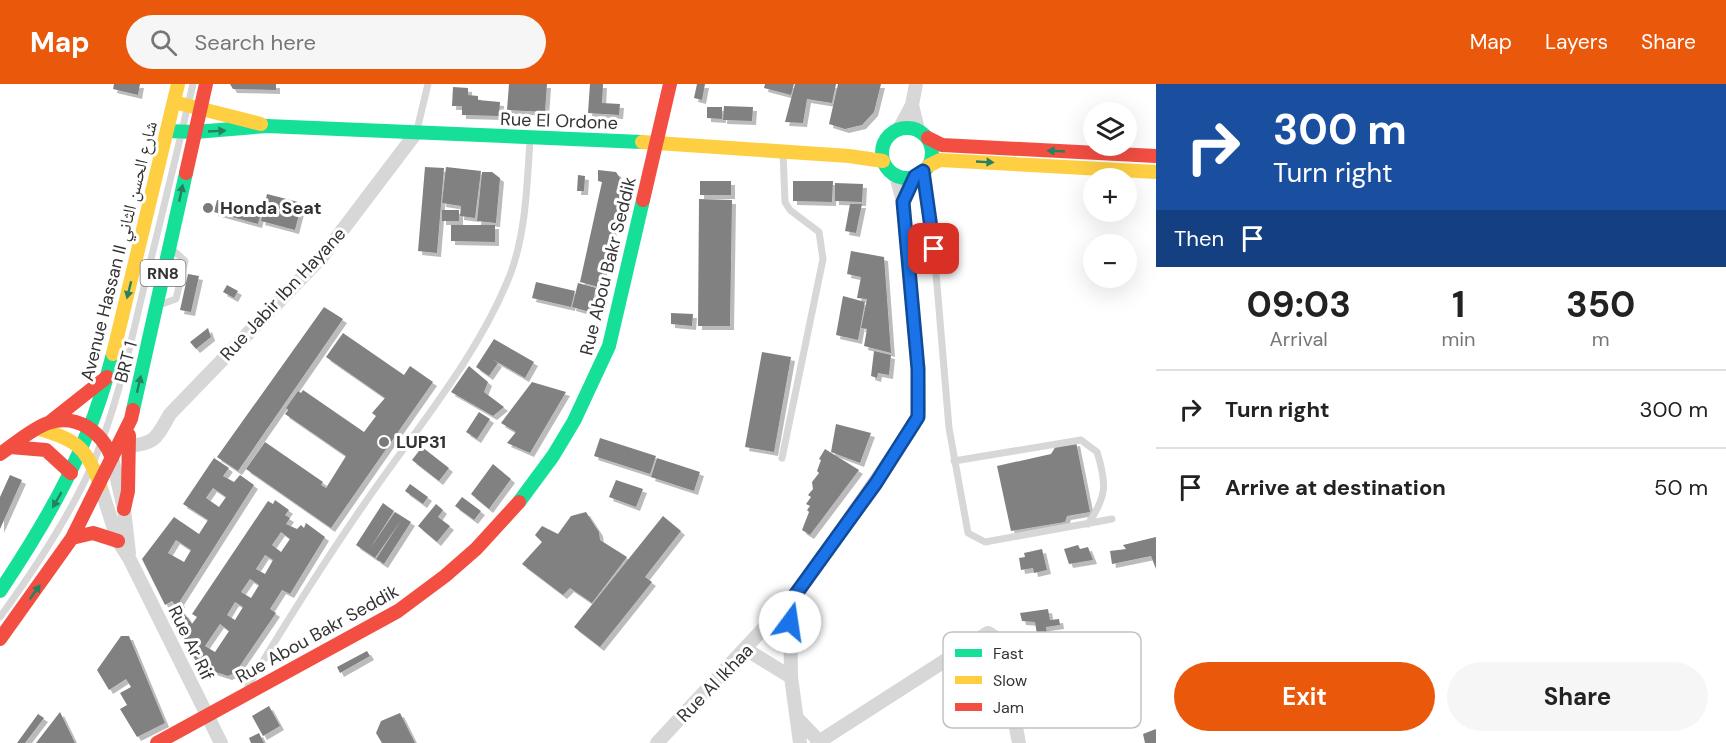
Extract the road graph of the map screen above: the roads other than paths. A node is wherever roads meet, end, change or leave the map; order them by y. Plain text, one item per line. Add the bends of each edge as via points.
1 (178, 84) edge
2 (193, 84) edge
3 (206, 84) edge
4 (428, 84) edge
5 (670, 84) edge
6 (916, 84) edge
7 (188, 105) junction
8 (912, 105) junction
9 (267, 126) junction
10 (898, 129) junction
11 (167, 131) junction
12 (188, 132) junction
13 (416, 133) junction
14 (923, 134) junction
15 (531, 139) junction
16 (884, 141) junction
17 (657, 142) junction
18 (783, 152) junction
19 (849, 156) junction
20 (1156, 156) edge
21 (883, 161) junction
22 (922, 171) junction
23 (1156, 172) edge
24 (896, 175) junction
25 (903, 202) junction
26 (107, 377) junction
27 (131, 419) junction
28 (44, 426) junction
29 (92, 427) junction
30 (103, 438) junction
31 (127, 446) junction
32 (84, 448) junction
33 (5, 451) edge
34 (112, 458) junction
35 (782, 458) dead end
36 (954, 461) junction
37 (93, 464) junction
38 (71, 474) junction
39 (100, 485) junction
40 (123, 509) junction
41 (1112, 519) dead end
42 (1089, 524) junction
43 (72, 538) junction
44 (118, 541) junction
45 (129, 558) junction
46 (0, 591) edge
47 (790, 602) junction
48 (0, 617) edge
49 (0, 639) edge
50 (747, 650) junction
51 (943, 662) edge
52 (791, 677) junction
53 (243, 696) junction
54 (206, 716) junction
55 (798, 719) junction
56 (1016, 728) edge
57 (818, 742) edge
58 (157, 743) edge
59 (221, 743) edge
60 (657, 743) edge
61 (800, 743) edge
62 (1019, 743) edge

1 - 7 street, Avenue Hassan II شارع الحسن الثاني / RN8
2 - 7 lane
3 - 7 street, Avenue Hassan II شارع الحسن الثاني / RN8
4 - 13 lane, Rue Jabir Ibn Hayane
5 - 17 street, Rue Abou Bakr Seddik
6 - 8 street
7 - 9 street, Rue El Ordone
7 - 11 street, Avenue Hassan II شارع الحسن الثاني / RN8
7 - 12 street, Avenue Hassan II شارع الحسن الثاني / RN8
8 - 10 street
8 - 14 street
12 -> 9 street, Rue El Ordone
9 - 13 street, Rue El Ordone
10 - 14 street
10 - 16 street
11 - 12 street, Rue El Ordone
11 -> 26 street, Avenue Hassan II شارع الحسن الثاني / RN8
27 -> 12 street, Avenue Hassan II شارع الحسن الثاني / RN8 via 169,246
12 - 30 lane, BRT 1
13 - 15 street, Rue El Ordone
13 - 31 street, Rue Jabir Ibn Hayane via 322,257 170,414 156,437 147,444
20 -> 14 street via 942,145
14 - 22 street via 932,149
15 - 17 street, Rue El Ordone
15 - 53 lane via 518,242 494,309 446,387 332,549
16 - 19 street, Rue El Ordone
16 - 21 street
17 - 18 street, Rue El Ordone
17 - 53 street, Rue Abou Bakr Seddik via 609,346 594,386 541,477 485,542 411,603
18 - 19 street, Rue El Ordone
18 - 35 lane via 785,202 819,232 823,259
19 - 21 street, Rue El Ordone
21 - 24 street
22 -> 23 street via 940,160
22 - 24 street
22 - 25 street, Rue Al Ikhaa
22 - 36 lane via 934,249
24 - 25 street, Rue Al Ikhaa
25 - 47 street, Rue Al Ikhaa via 918,369 918,417 876,483
26 - 28 street
26 - 29 street, Avenue Hassan II شارع الحسن الثاني / RN8
27 - 31 street
27 - 34 street, Avenue Hassan II شارع الحسن الثاني / RN8
28 - 29 street via 80,423
28 - 32 street
28 - 33 street
29 - 30 street, Rue Ar Rif
29 - 32 street, RN8
30 - 34 street, Rue Ar Rif
30 - 37 lane, BRT 1
31 - 40 street via 128,491
32 - 37 street, Rue Ar Rif
32 - 38 street, RN8
33 - 38 street via 46,450
34 - 39 street, RN8
34 - 40 street, Rue Ar Rif
36 - 42 lane via 968,533 985,542
36 - 42 lane via 1073,440 1085,442 1097,452 1104,491
37 - 39 street, Rue Ar Rif
37 - 48 lane, BRT 1 via 24,585
38 -> 46 street, RN8
39 - 43 street, RN8
39 - 44 street, Rue Ar Rif
40 - 45 street, Rue Ar Rif
41 - 42 lane
43 - 44 street via 93,533
49 -> 43 street, RN8
44 - 45 street, Rue Ar Rif
45 - 54 street, Rue Ar Rif
47 - 50 street, Rue Al Ikhaa
47 - 52 street
50 - 52 street
50 - 60 street, Rue Al Ikhaa
51 - 57 street
52 - 55 street
53 - 54 street, Rue Abou Bakr Seddik
54 - 58 street, Rue Abou Bakr Seddik
54 - 59 street, Rue Ar Rif
55 - 57 street
55 - 61 street
56 - 62 street

